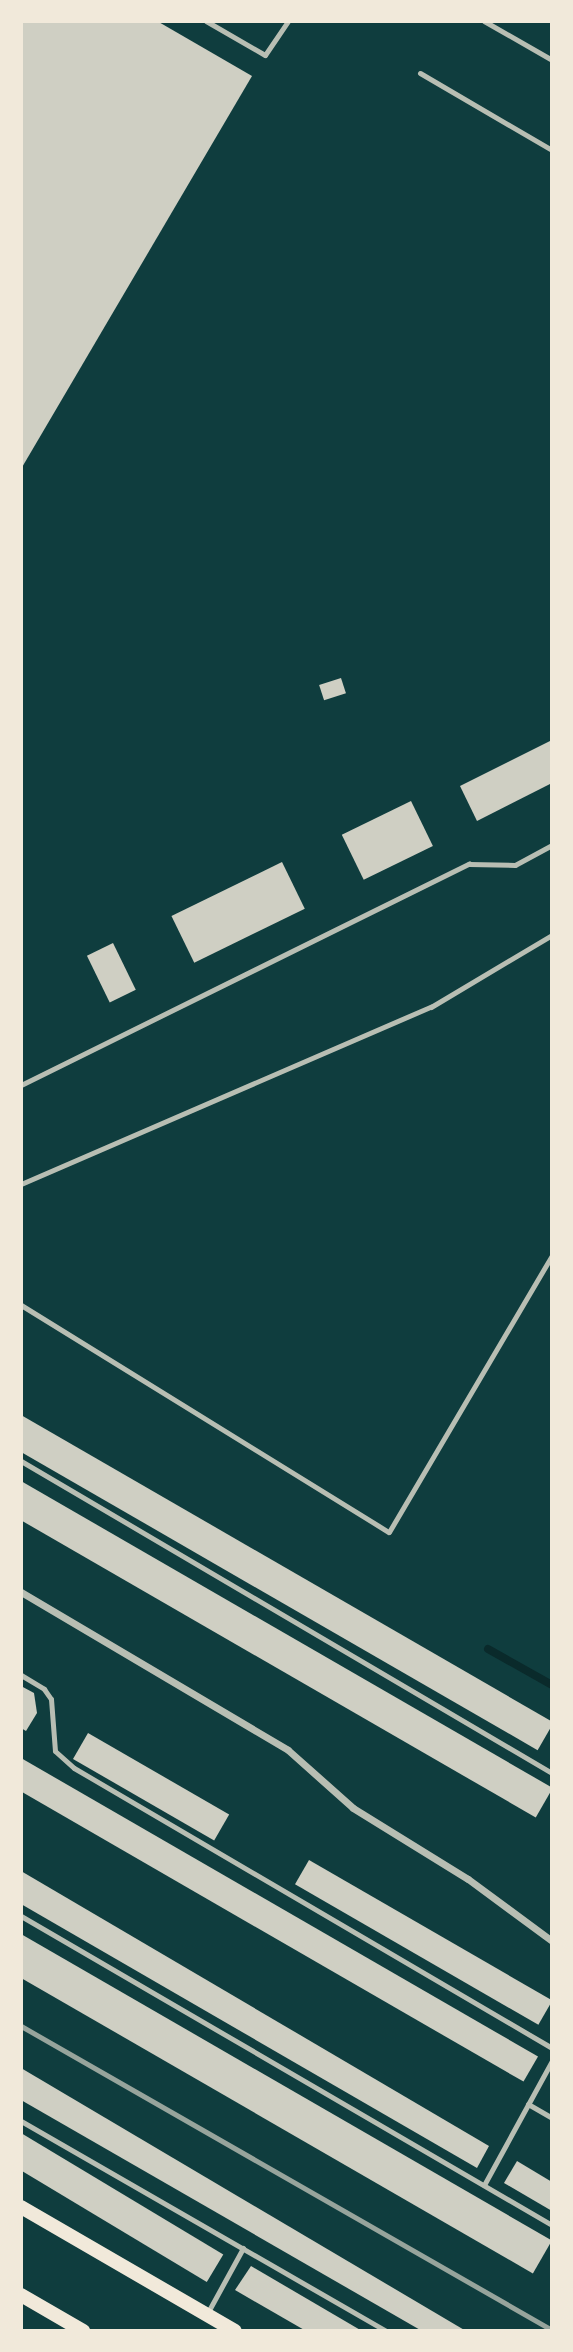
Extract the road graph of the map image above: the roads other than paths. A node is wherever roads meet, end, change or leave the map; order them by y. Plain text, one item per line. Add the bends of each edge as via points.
1 (206, 21) edge
2 (288, 21) edge
3 (484, 21) edge
4 (552, 60) edge
5 (420, 73) dead end
6 (552, 150) edge
7 (552, 845) edge
8 (552, 935) edge
9 (21, 1085) edge
10 (21, 1184) edge
11 (552, 1255) edge
12 (21, 1305) edge
13 (21, 1461) edge
14 (21, 1592) edge
15 (21, 1675) edge
16 (552, 1773) edge
17 (21, 1916) edge
18 (552, 1941) edge
19 (552, 2048) edge
20 (552, 2061) edge
21 (528, 2104) junction
22 (552, 2118) edge
23 (21, 2121) edge
24 (484, 2185) junction
25 (21, 2207) edge
26 (552, 2225) edge
27 (243, 2248) junction
28 (21, 2295) edge
29 (206, 2315) junction
30 (83, 2331) edge
31 (235, 2331) edge
32 (386, 2331) edge

1 - 2 lane via 265,55
3 - 4 lane
5 - 6 lane
7 - 9 lane via 514,864 469,864
8 - 10 lane via 431,1007
11 - 12 lane via 389,1532
13 - 16 lane
14 - 18 street via 288,1750 353,1808 468,1879
15 - 19 lane via 51,1699 55,1751 74,1768
17 - 24 lane
20 - 21 lane
21 - 22 lane
21 - 24 lane
23 - 27 lane
24 - 26 lane
25 - 29 main road
27 - 29 lane
27 - 32 lane
28 - 30 main road
29 - 31 main road

